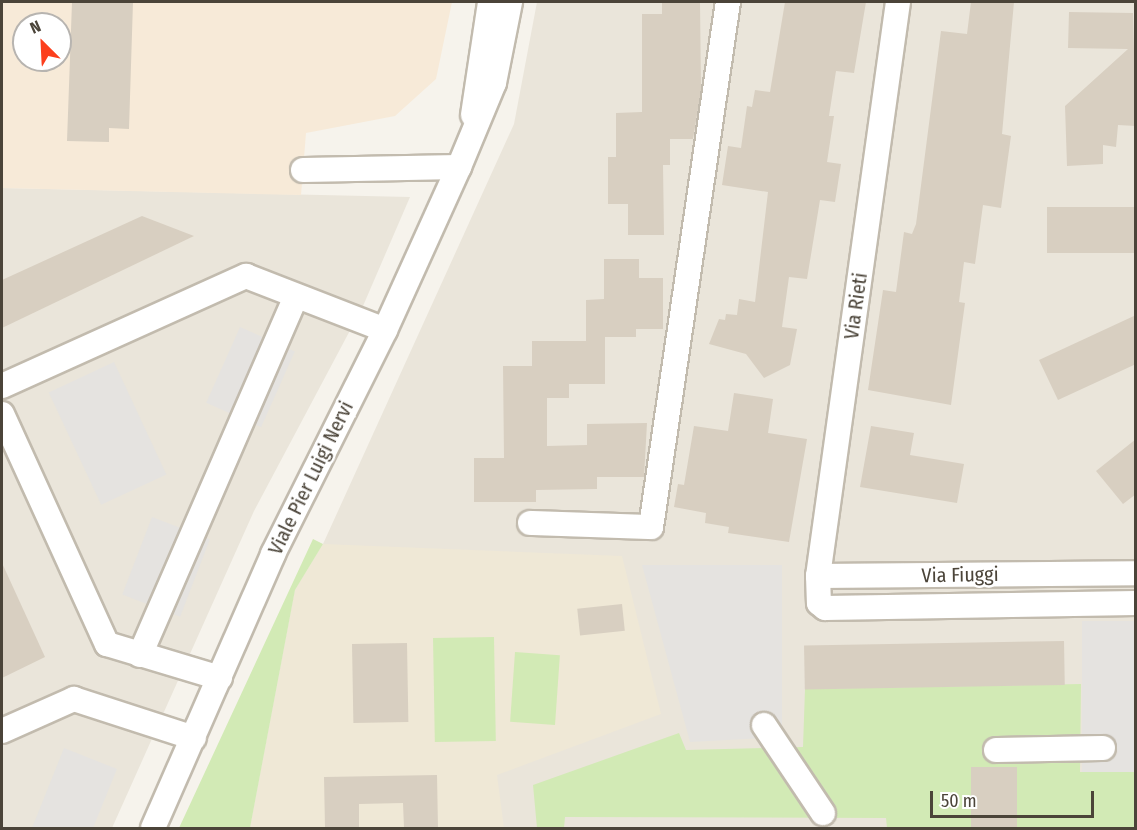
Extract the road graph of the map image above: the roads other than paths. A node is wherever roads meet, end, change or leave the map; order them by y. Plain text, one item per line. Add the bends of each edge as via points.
1 (490, 2) edge
2 (510, 2) edge
3 (728, 2) edge
4 (898, 2) edge
5 (472, 129) junction
6 (459, 167) junction
7 (303, 170) dead end
8 (296, 296) junction
9 (385, 330) junction
10 (2, 386) edge
11 (2, 414) edge
12 (530, 523) dead end
13 (1102, 573) junction
14 (1136, 573) edge
15 (818, 576) junction
16 (1103, 603) junction
17 (1136, 603) edge
18 (825, 608) joint
19 (140, 655) junction
20 (220, 678) junction
21 (764, 725) dead end
22 (2, 731) edge
23 (194, 738) junction
24 (1103, 747) dead end
25 (996, 750) dead end
26 (823, 813) dead end
27 (153, 828) edge

1 - 5 street, Viale Pier Luigi Nervi via 476,78
2 - 5 street, Viale Pier Luigi Nervi via 494,83
3 - 12 street via 651,527
4 - 15 street, Via Rieti
5 - 6 street, Viale Pier Luigi Nervi
6 - 7 street
6 - 9 street, Viale Pier Luigi Nervi
8 - 9 street
8 - 10 street via 246,276
8 - 19 street
9 - 20 street, Viale Pier Luigi Nervi via 273,554
11 - 19 street via 107,644
13 - 14 street, Via Fiuggi
13 - 15 street, Via Fiuggi
13 - 16 street
15 - 18 street, Via Rieti via 816,591
16 - 17 street, Via Fiuggi
16 - 18 street, Via Fiuggi
19 - 20 street
20 - 23 street, Viale Pier Luigi Nervi
21 - 26 street
22 - 23 street via 74,699
23 - 27 street, Viale Pier Luigi Nervi
24 - 25 street

